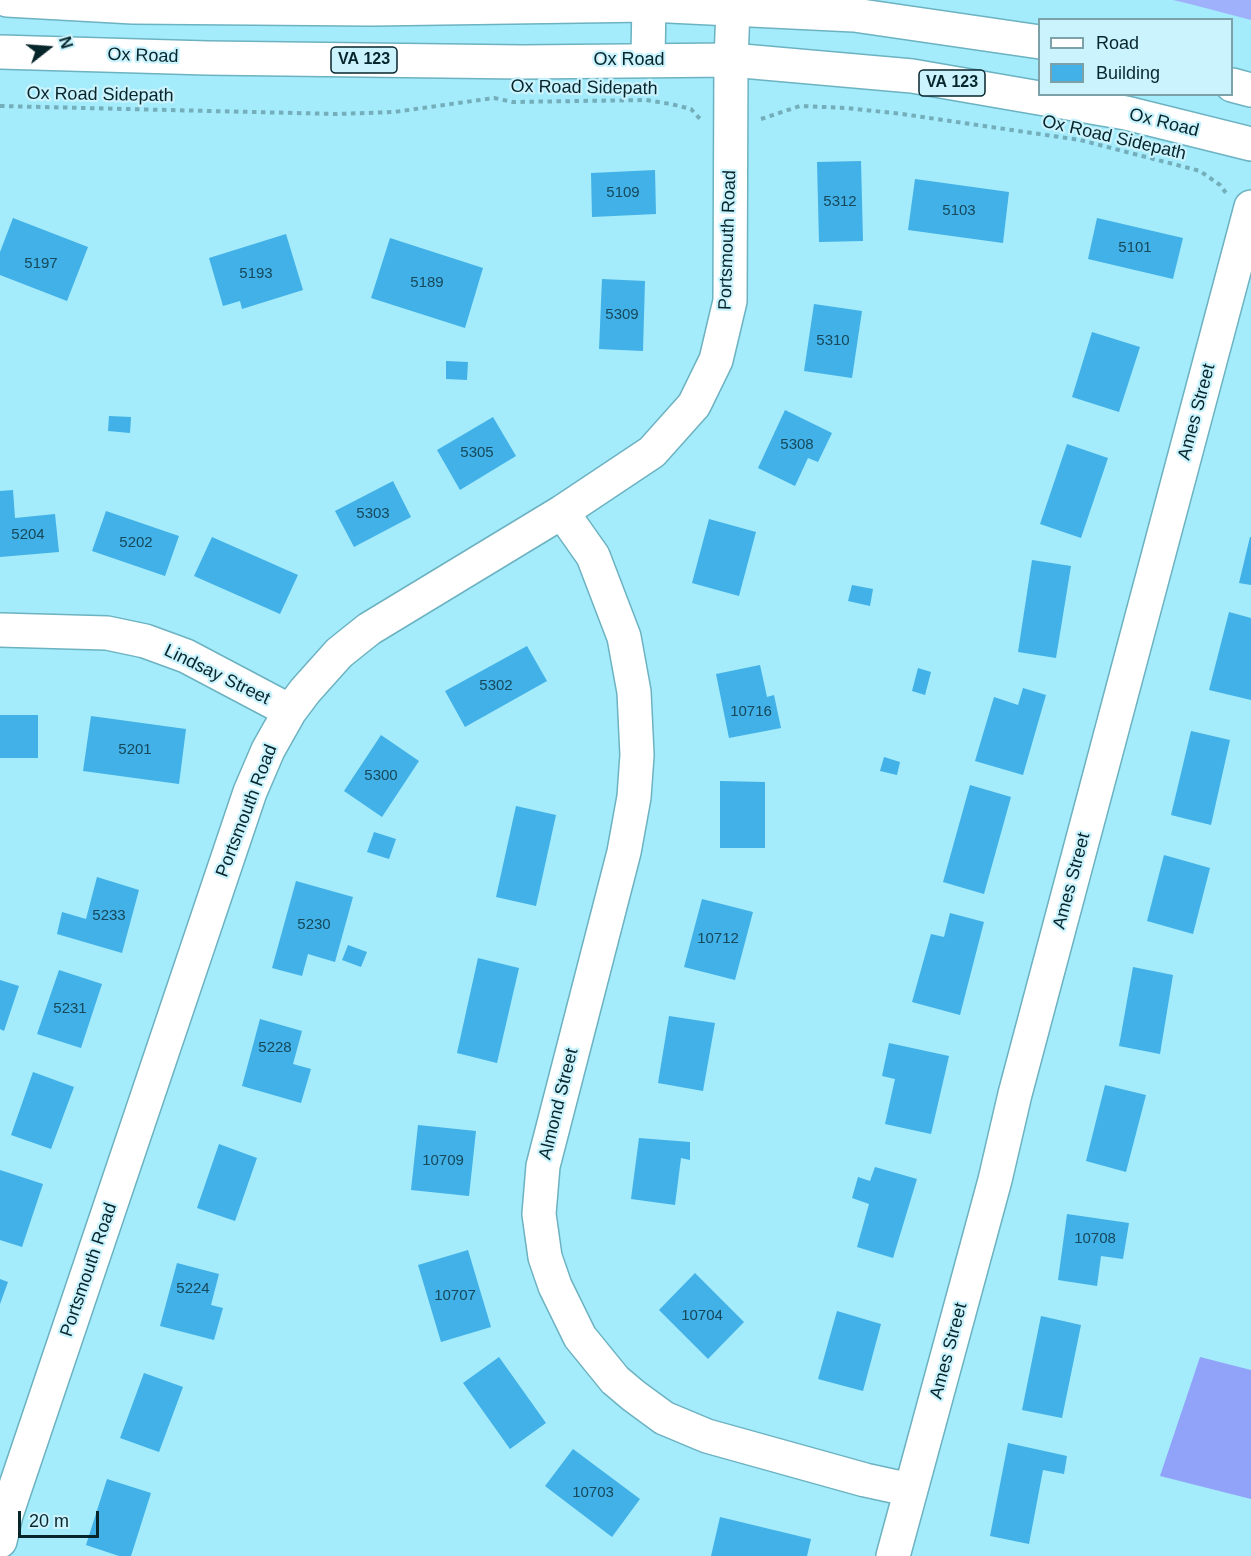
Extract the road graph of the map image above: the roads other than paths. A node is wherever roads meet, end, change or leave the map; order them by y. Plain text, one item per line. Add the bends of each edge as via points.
1 (7, 0) edge
2 (649, 2) edge
3 (734, 9) junction
4 (1038, 42) edge
5 (0, 52) edge
6 (648, 60) junction
7 (731, 60) junction
8 (1233, 85) edge
9 (1251, 90) edge
10 (1251, 144) edge
11 (1240, 202) edge
12 (562, 512) junction
13 (0, 630) edge
14 (290, 711) junction
15 (911, 1491) junction
16 (0, 1541) edge
17 (893, 1556) edge

1 - 2 street via 133,7 360,9
2 - 3 street
2 - 6 street
3 - 4 street via 854,15
3 - 7 street, Portsmouth Road
5 - 6 street, Ox Road / VA 123 via 522,62
6 - 7 street, Ox Road / VA 123
7 - 10 street, Ox Road / VA 123 via 912,76 1126,113
7 - 12 street, Portsmouth Road via 730,301 716,360 694,405 652,452
8 - 9 street
11 - 15 street, Ames Street via 995,1180
12 - 14 street, Portsmouth Road via 369,629 339,653
12 - 15 street, Almond Street via 593,556 624,637 634,692 637,755 624,852 543,1166 539,1214 545,1257 555,1286 580,1337 615,1380 664,1418 707,1436
13 - 14 street, Lindsay Street via 107,633 145,641 186,657
14 - 16 street, Portsmouth Road via 250,792
15 - 17 street, Ames Street

